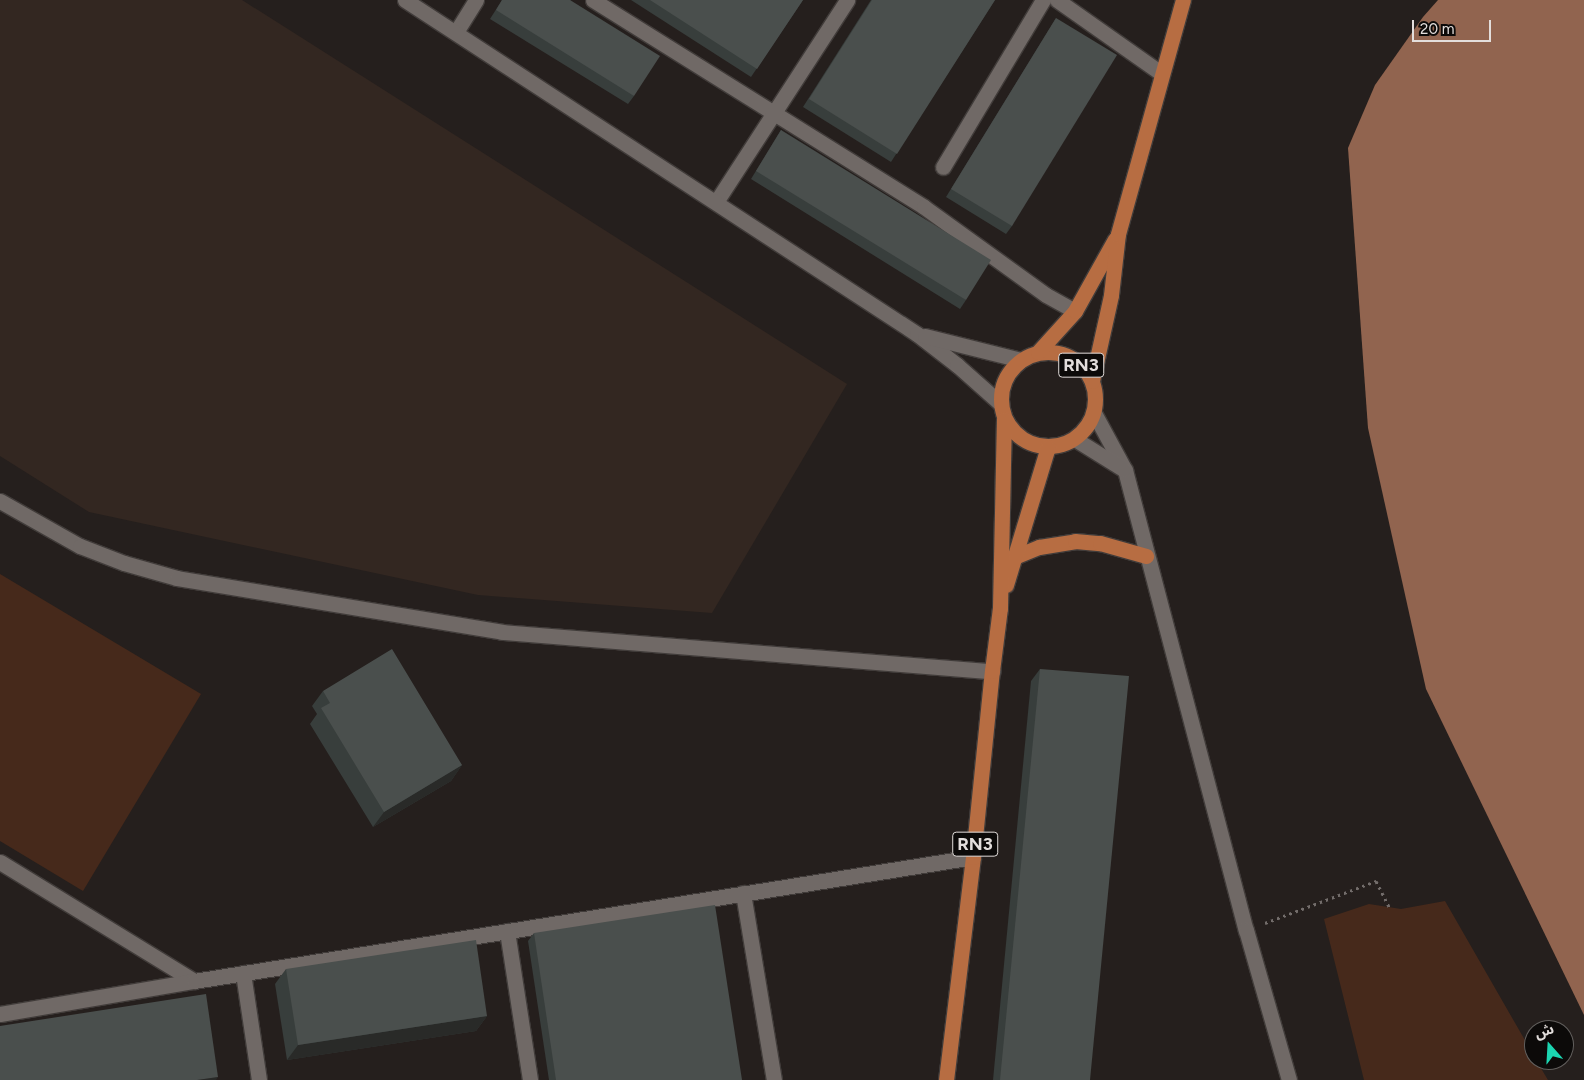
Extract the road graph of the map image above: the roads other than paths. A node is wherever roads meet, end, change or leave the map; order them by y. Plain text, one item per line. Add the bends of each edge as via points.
1 (405, 0) edge
2 (476, 0) edge
3 (593, 0) edge
4 (847, 0) edge
5 (1043, 0) edge
6 (1057, 0) edge
7 (1183, 0) edge
8 (456, 32) junction
9 (1161, 72) junction
10 (775, 113) junction
11 (943, 167) dead end
12 (716, 202) junction
13 (1118, 234) junction
14 (1075, 311) junction
15 (917, 334) junction
16 (1038, 352) junction
17 (1021, 360) junction
18 (1092, 381) junction
19 (1000, 404) junction
20 (1094, 412) junction
21 (1004, 419) junction
22 (1075, 439) junction
23 (1048, 447) junction
24 (1125, 470) junction
25 (0, 501) edge
26 (1146, 556) junction
27 (1014, 557) junction
28 (1000, 608) junction
29 (992, 671) junction
30 (974, 857) junction
31 (0, 862) edge
32 (743, 893) junction
33 (507, 931) junction
34 (243, 973) junction
35 (194, 981) junction
36 (0, 1014) edge
37 (259, 1080) edge
38 (530, 1080) edge
39 (774, 1080) edge
40 (946, 1080) edge
41 (1289, 1080) edge

1 - 8 street
2 - 8 street
3 - 10 street
4 - 10 street
5 - 11 street
6 - 9 street
7 - 9 main road, RN3
8 - 12 street
9 - 13 main road, RN3
10 - 12 street
10 - 14 street via 924,207 1046,295
12 - 15 street
13 - 14 main road, RN3
13 - 18 main road, RN3 via 1111,295
14 - 16 main road, RN3
15 - 17 street
15 - 19 street
16 - 17 main road, RN3
16 - 18 main road, RN3 via 1066,355 1078,362
17 - 19 main road, RN3 via 1009,372 1002,387
18 - 20 main road, RN3
19 - 21 main road, RN3
20 - 22 main road
20 - 24 street
21 - 23 main road, RN3 via 1015,434 1030,444
21 - 28 main road, RN3
22 - 23 main road
22 - 24 street
23 - 27 main road, RN3
24 - 26 street
25 - 29 street via 80,546 177,578 502,632
26 - 27 main road via 1100,543 1075,541 1039,547
26 - 41 street
27 - 28 main road, RN3
28 - 29 main road, RN3
29 - 30 main road, RN3
30 - 32 street
30 - 40 main road, RN3
31 - 35 street
32 - 33 street
32 - 39 street
33 - 34 street
33 - 38 street
34 - 35 street
34 - 37 street
35 - 36 street

